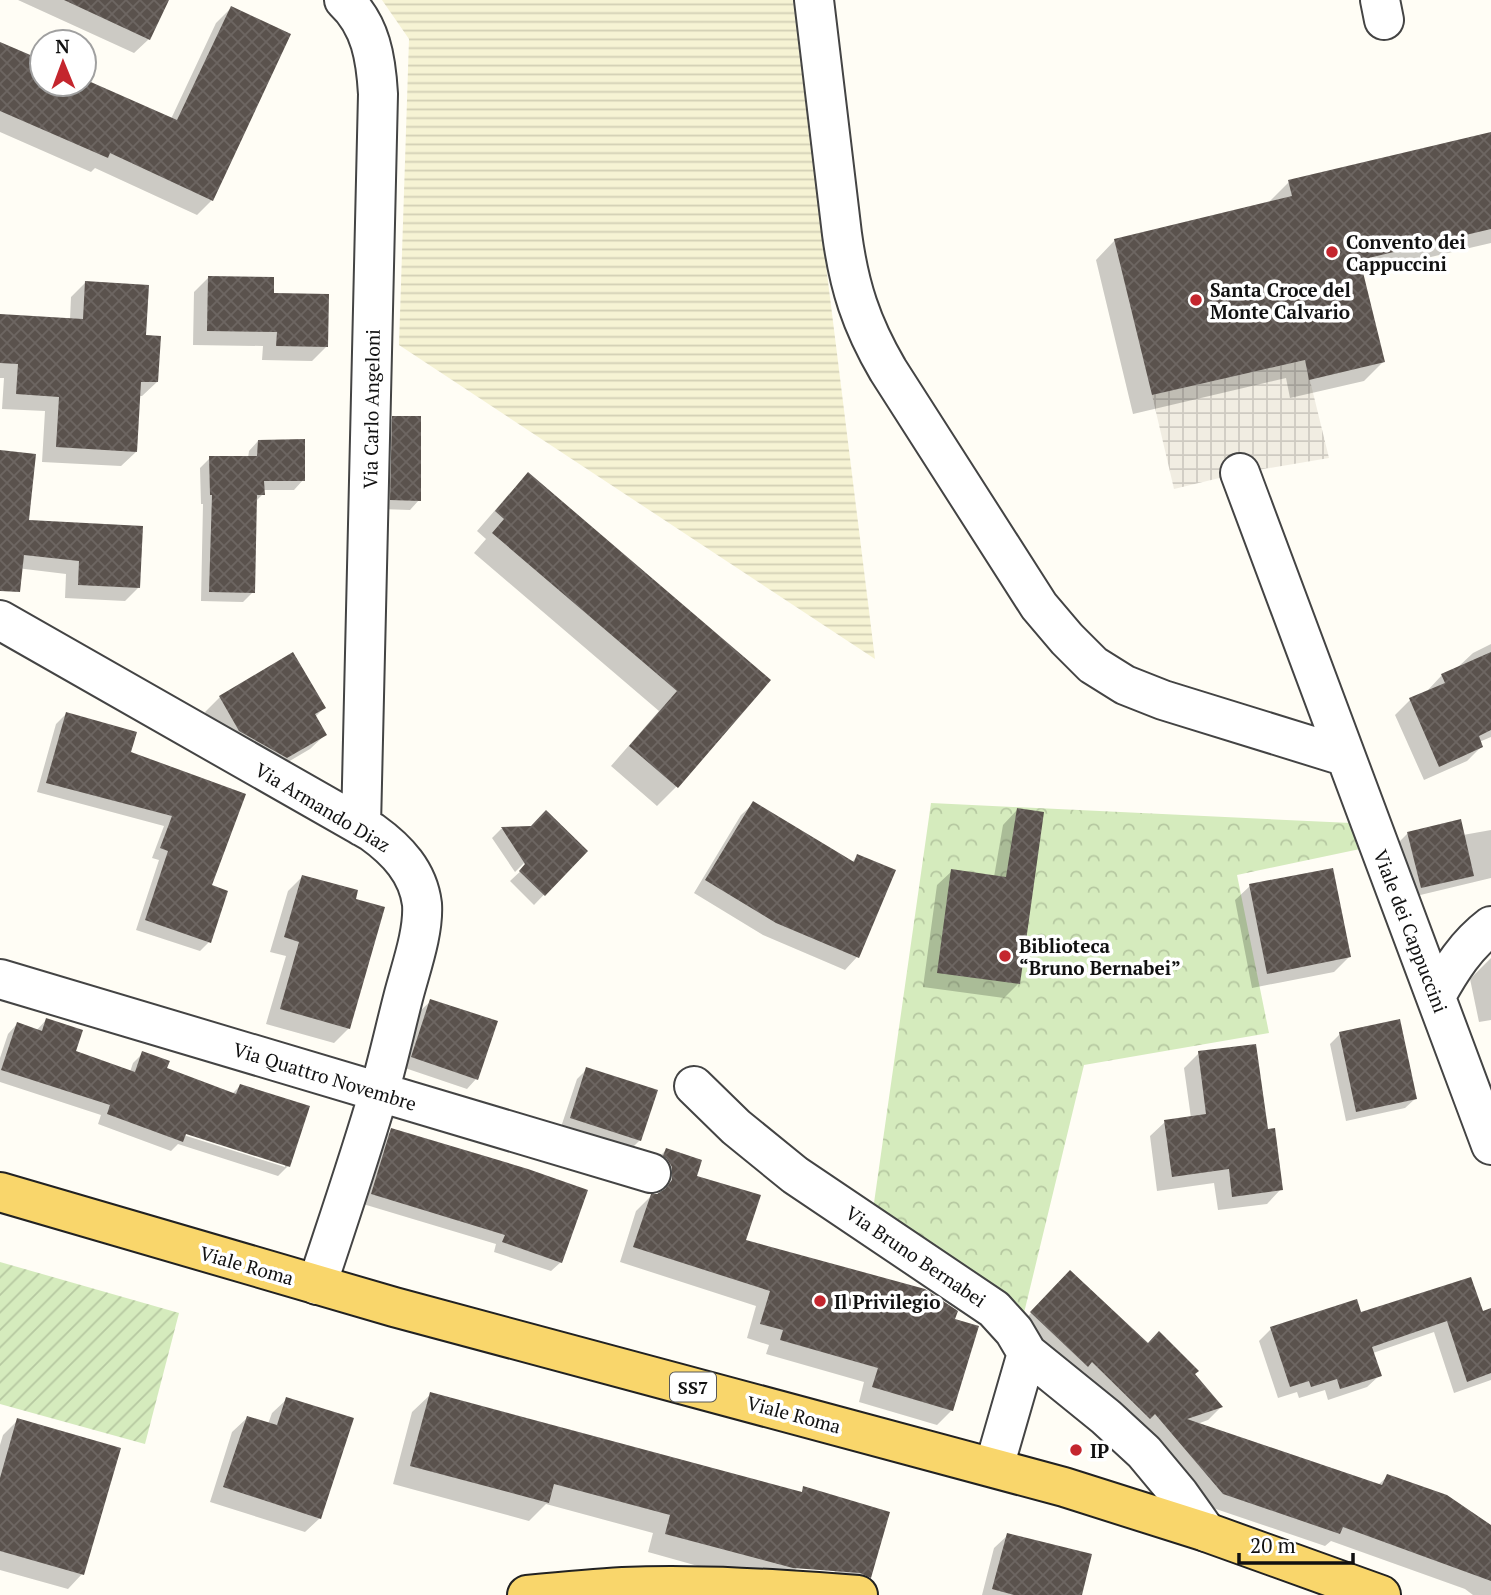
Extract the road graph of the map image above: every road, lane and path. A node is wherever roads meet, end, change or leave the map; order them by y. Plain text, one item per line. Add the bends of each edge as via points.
1 (344, 0) edge
2 (814, 0) edge
3 (1240, 473) dead end
4 (0, 620) edge
5 (1344, 756) junction
6 (361, 826) junction
7 (1491, 926) edge
8 (0, 979) edge
9 (1436, 996) junction
10 (694, 1087) dead end
11 (379, 1092) junction
12 (1491, 1144) edge
13 (651, 1173) dead end
14 (0, 1192) edge
15 (317, 1285) junction
16 (1027, 1353) junction
17 (994, 1467) junction
18 (1206, 1532) junction
19 (527, 1595) edge
20 (858, 1595) edge
21 (1381, 1595) edge

1 - 6 street, Via Carlo Angeloni via 356,12 370,40 378,94
2 - 5 street via 845,260 858,309 888,370 1039,606 1087,659 1125,685
3 - 5 street, Viale dei Cappuccini
4 - 6 street, Via Armando Diaz
5 - 9 street, Viale dei Cappuccini
6 - 11 street, Via Armando Diaz via 391,846 408,866 422,903 418,942
7 - 9 street via 1459,957
8 - 11 street, Via Quattro Novembre
9 - 12 street, Viale dei Cappuccini
10 - 16 street, Via Bruno Bernabei via 795,1175 994,1309
11 - 13 street, Via Quattro Novembre
11 - 15 street, Via Armando Diaz
14 - 15 main road, Viale Roma / SS7
15 - 17 main road, Viale Roma / SS7
16 - 17 street
16 - 18 street, Via Bruno Bernabei via 1144,1452
17 - 18 main road, Viale Roma / SS7
18 - 21 main road, Viale Roma / SS7
19 - 20 main road via 649,1587

